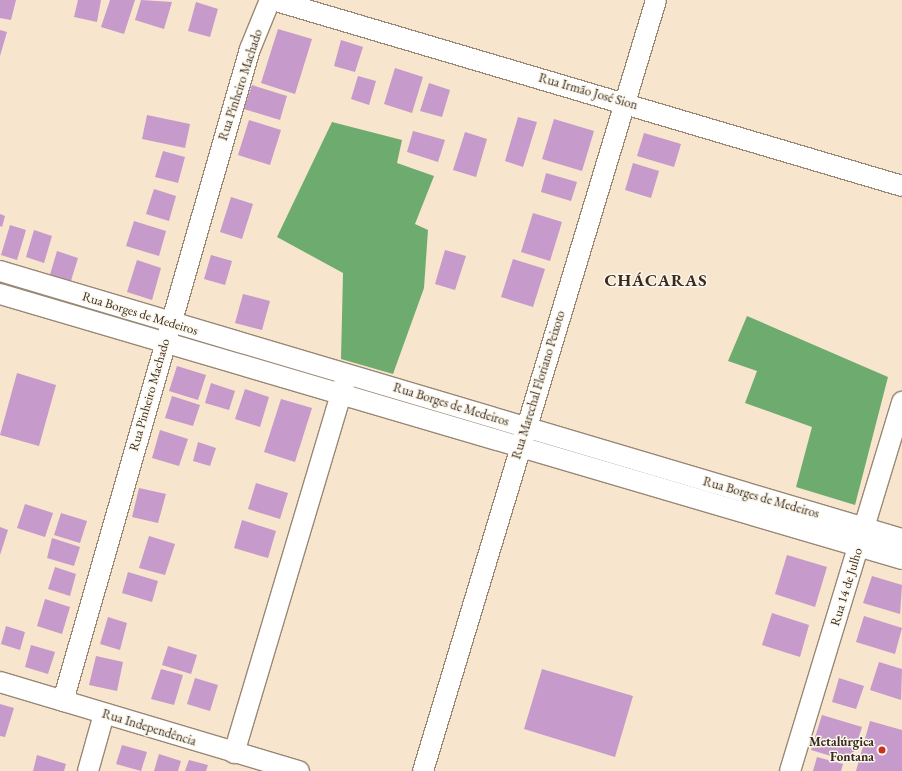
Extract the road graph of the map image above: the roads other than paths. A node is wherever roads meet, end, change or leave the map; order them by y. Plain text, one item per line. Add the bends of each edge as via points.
1 (272, 0) edge
2 (656, 0) edge
3 (624, 103) junction
4 (902, 186) edge
5 (0, 271) edge
6 (0, 294) edge
7 (168, 332) junction
8 (347, 374) junction
9 (342, 393) junction
10 (902, 402) edge
11 (524, 438) junction
12 (862, 537) junction
13 (902, 539) edge
14 (902, 559) edge
15 (0, 682) edge
16 (63, 701) junction
17 (104, 714) junction
18 (234, 754) junction
19 (88, 771) edge
20 (299, 771) edge
21 (423, 771) edge
22 (790, 771) edge

1 - 3 street, Rua Irmão José Sion
1 - 7 street, Rua Pinheiro Machado via 250,49
2 - 3 street, Rua Marechal Floriano Peixoto
3 - 4 street, Rua Irmão José Sion
3 - 11 street, Rua Marechal Floriano Peixoto
5 - 7 street, Rua Borges de Medeiros
6 - 7 street, Rua Borges de Medeiros
7 - 8 street, Rua Borges de Medeiros
7 - 9 street, Rua Borges de Medeiros
7 - 16 street, Rua Pinheiro Machado
8 - 9 street
8 - 11 street, Rua Borges de Medeiros
9 - 11 street, Rua Borges de Medeiros
9 - 18 street
10 - 12 street, Rua 14 de Julho
11 - 12 street, Rua Borges de Medeiros
11 - 21 street, Rua Marechal Floriano Peixoto
12 - 13 street, Rua Borges de Medeiros
12 - 14 street, Rua Borges de Medeiros
12 - 22 street, Rua 14 de Julho
15 - 16 street, Rua Independência
16 - 17 street, Rua Independência
17 - 18 street, Rua Independência
17 - 19 street
18 - 20 street, Rua Independência

